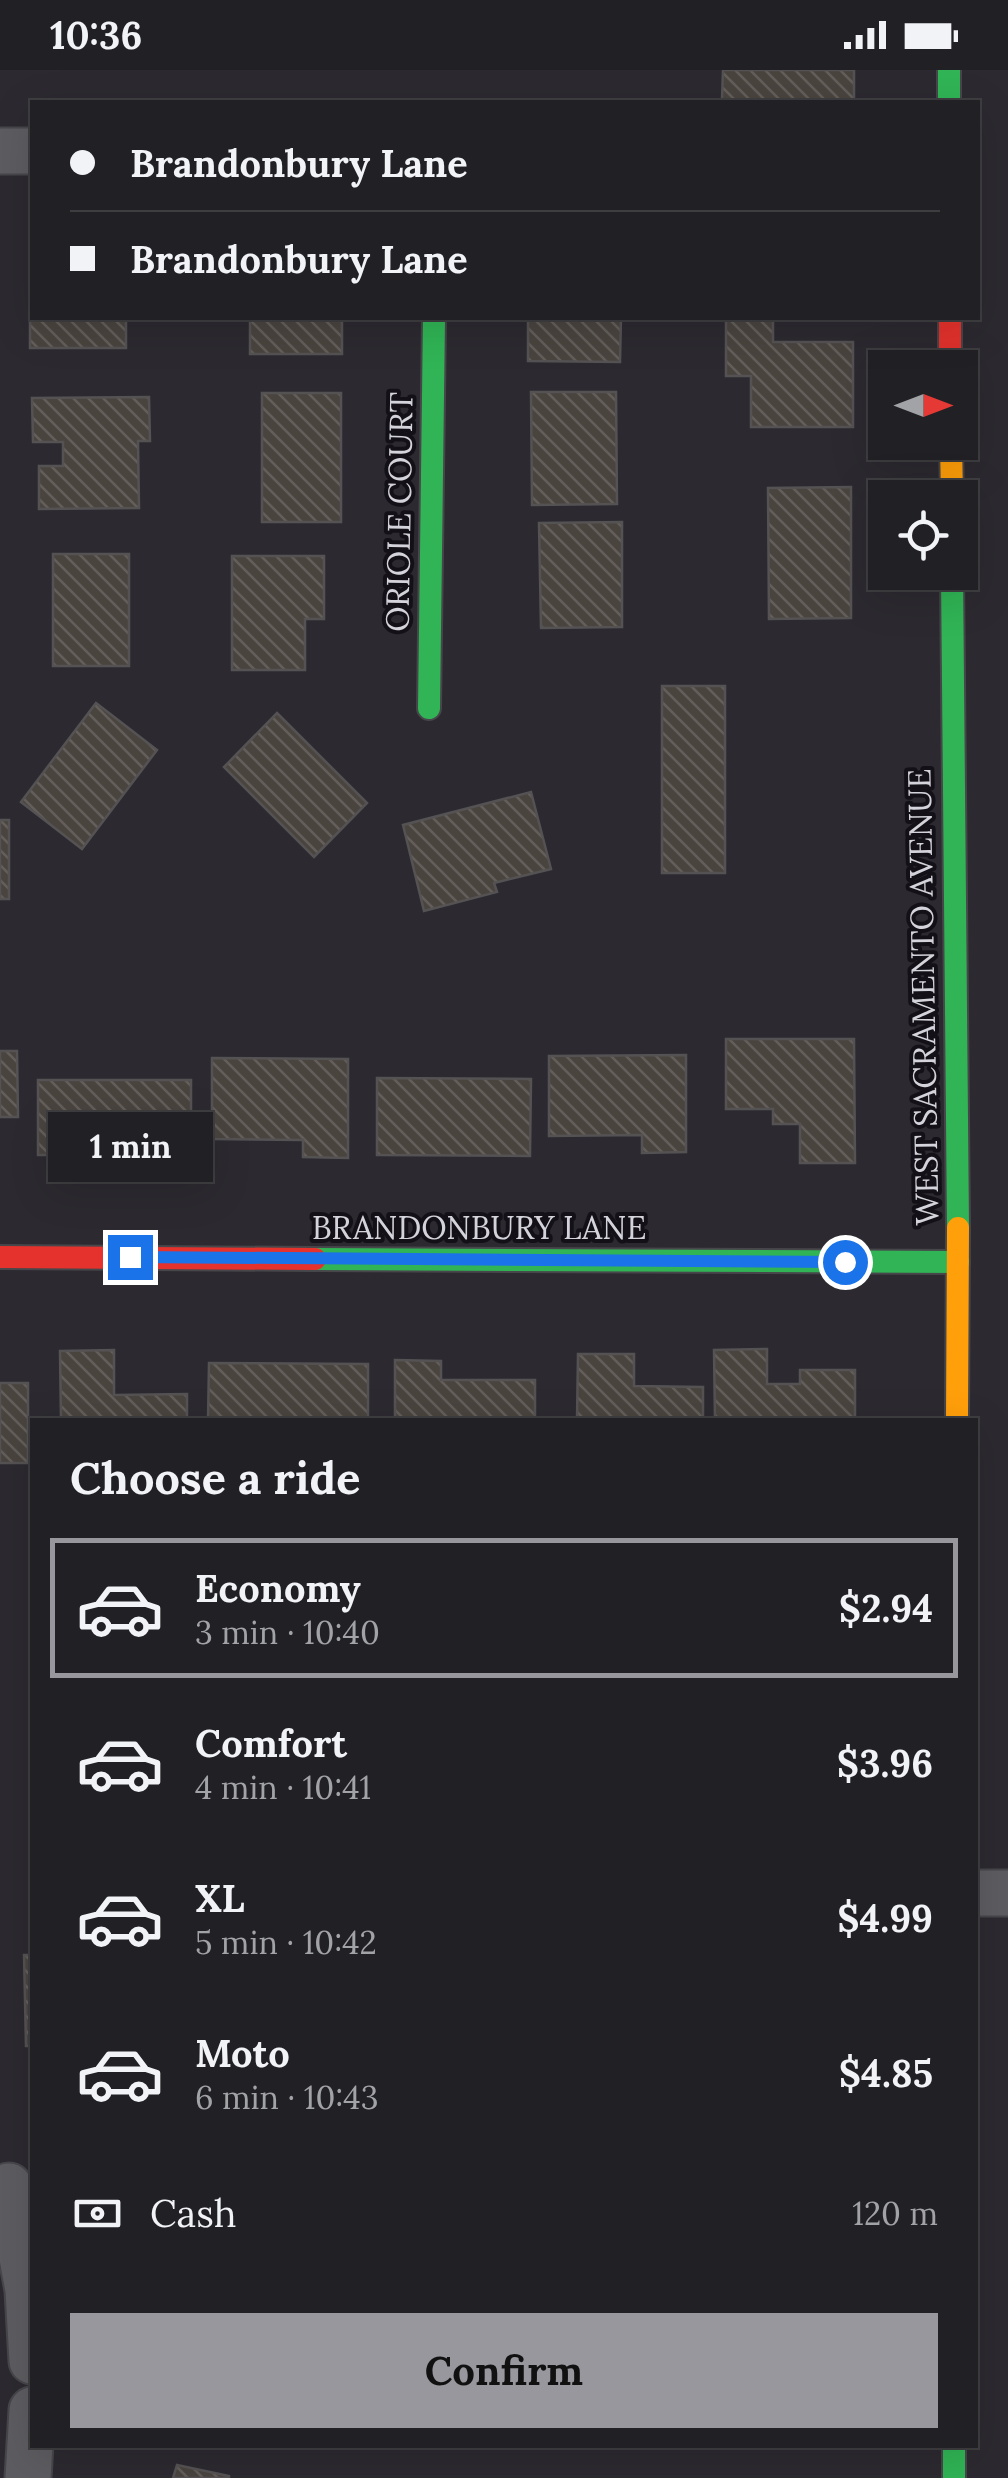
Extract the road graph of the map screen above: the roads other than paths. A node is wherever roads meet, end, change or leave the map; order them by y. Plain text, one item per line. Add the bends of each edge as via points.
1 (949, 70) edge
2 (949, 100) edge
3 (0, 151) edge
4 (30, 151) edge
5 (434, 320) edge
6 (950, 320) edge
7 (950, 350) edge
8 (952, 590) edge
9 (429, 708) dead end
10 (0, 1257) edge
11 (958, 1262) junction
12 (957, 1418) edge
13 (978, 1893) edge
14 (1008, 1893) edge
15 (14, 2186) edge
16 (30, 2326) edge
17 (30, 2444) edge
18 (954, 2448) edge
19 (28, 2478) edge
20 (954, 2478) edge

1 - 2 street
3 - 4 street
5 - 9 street, ORIOLE COURT
6 - 7 street
8 - 11 street, WEST SACRAMENTO AVENUE
10 - 11 street, BRANDONBURY LANE
11 - 12 street, WEST SACRAMENTO AVENUE
13 - 14 street
15 - 16 street
17 - 19 street
18 - 20 street

